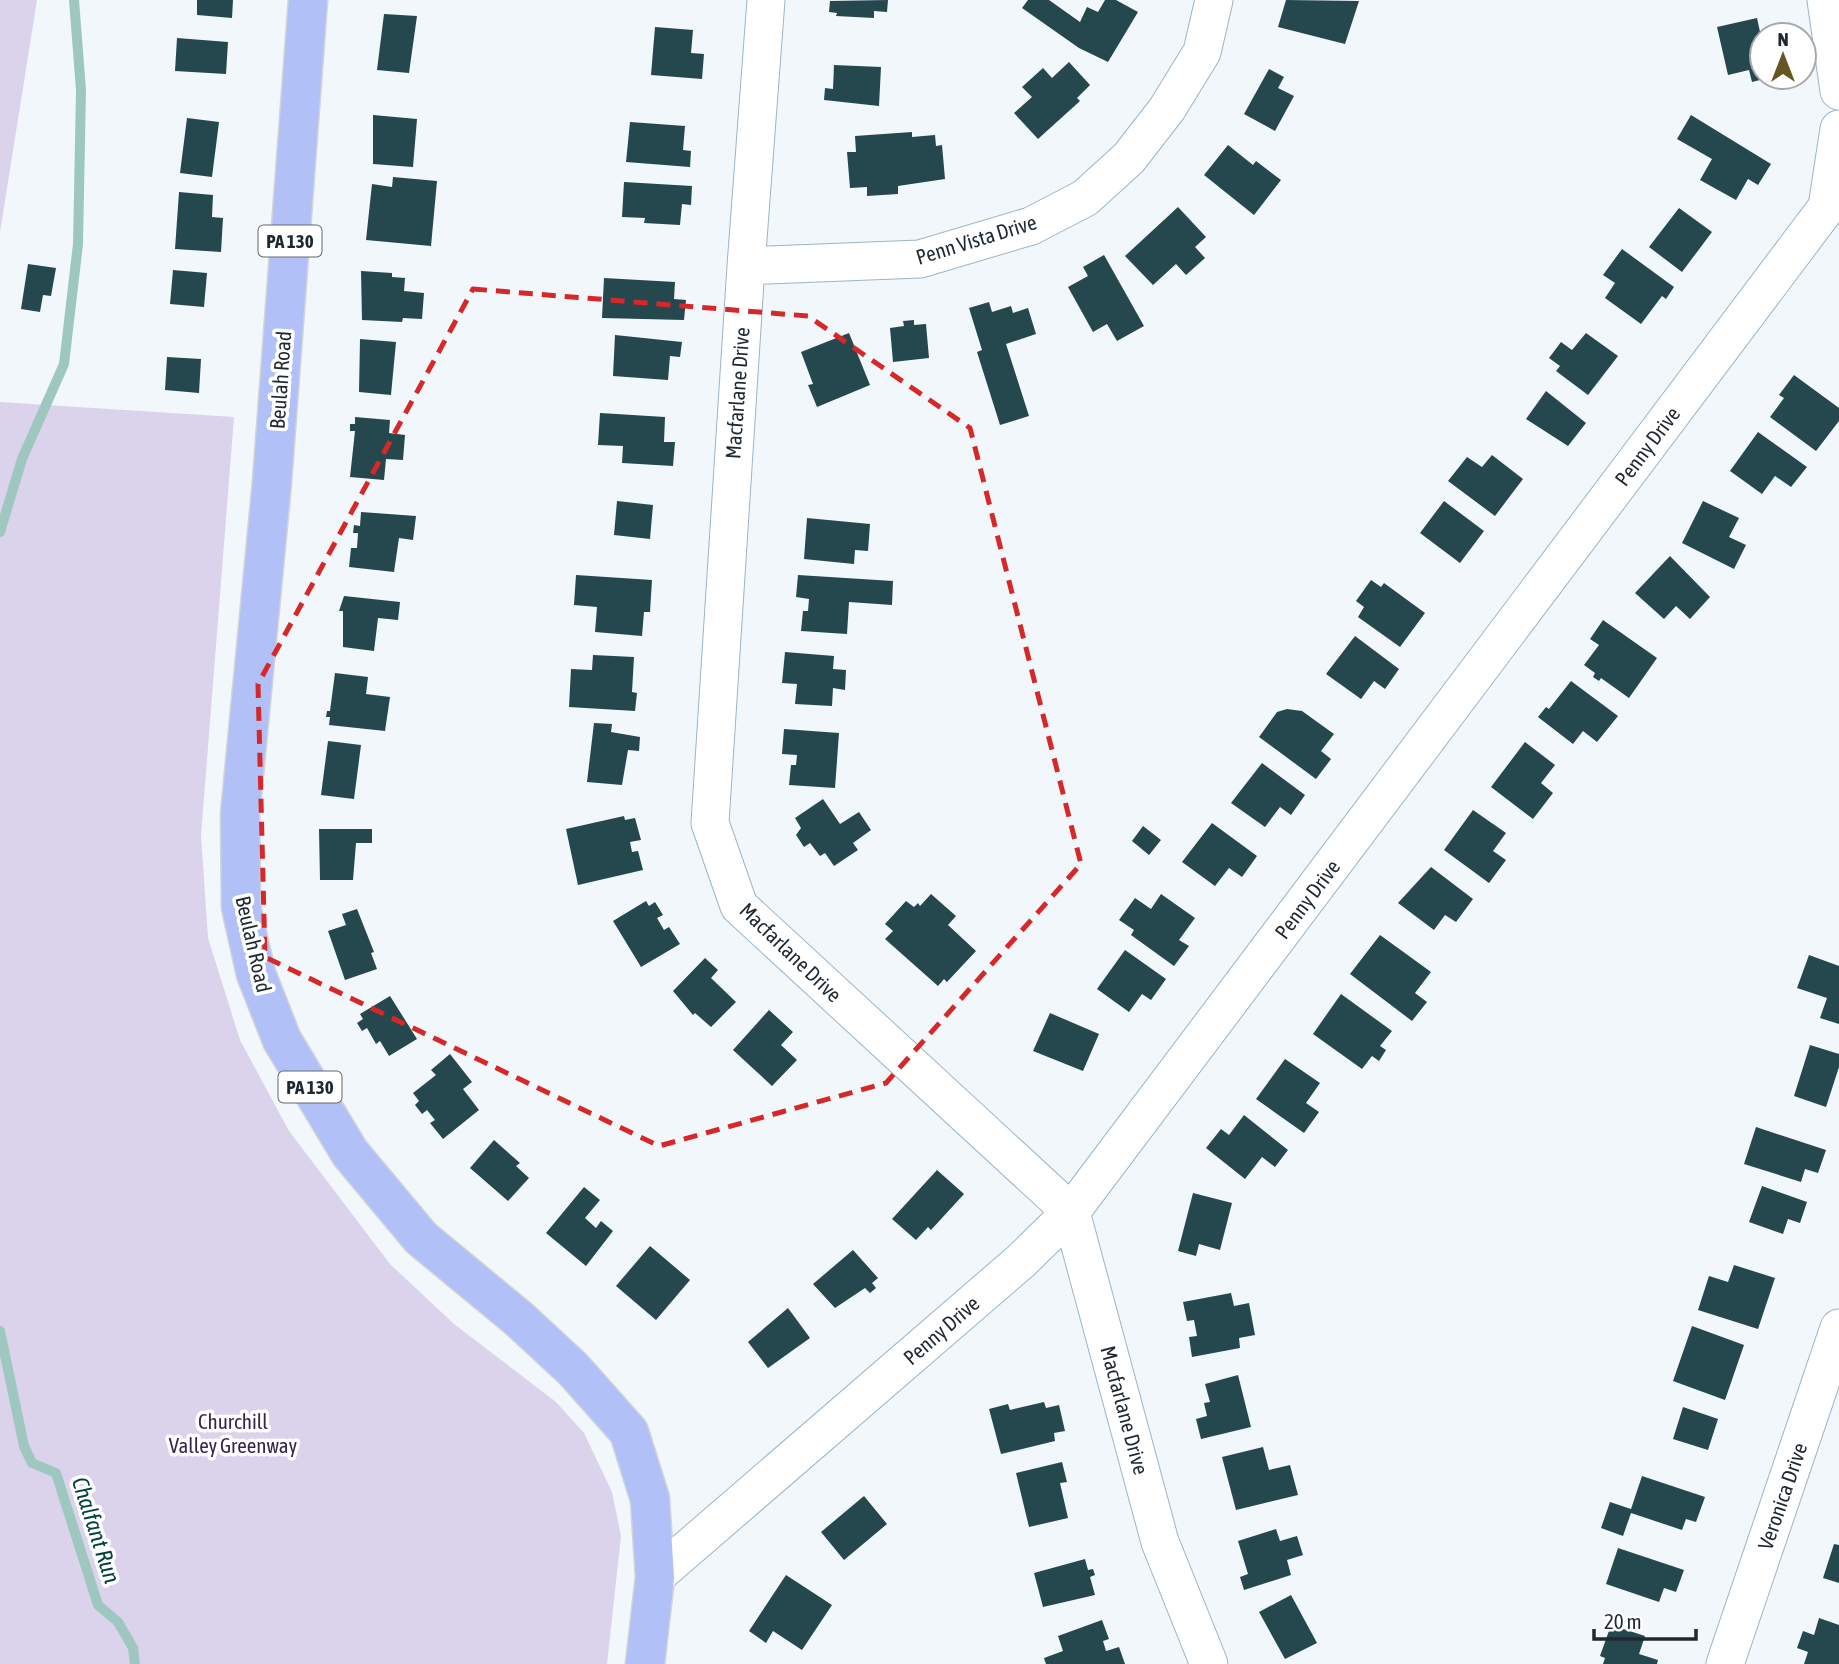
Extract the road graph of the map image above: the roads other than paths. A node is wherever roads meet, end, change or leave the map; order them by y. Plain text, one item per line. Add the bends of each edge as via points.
1 (308, 0) edge
2 (766, 0) edge
3 (1214, 0) edge
4 (1826, 0) edge
5 (1839, 91) edge
6 (1839, 128) edge
7 (1833, 210) edge
8 (746, 266) junction
9 (1072, 1212) junction
10 (1839, 1328) edge
11 (655, 1577) junction
12 (645, 1664) edge
13 (1209, 1664) edge
14 (1725, 1664) edge

1 - 11 main road, Beulah Road / PA 130 via 272,482 240,815 241,907 257,974 282,1040 350,1153 421,1238 564,1361 629,1432 650,1499
2 - 8 street, Macfarlane Drive
3 - 8 street, Penn Vista Drive via 1202,52 1167,109 1129,158 1085,198 1031,226 920,259
4 - 5 street
6 - 7 street, Penny Drive
7 - 9 street, Penny Drive
8 - 9 street, Macfarlane Drive via 710,823 739,906
9 - 11 street, Penny Drive
9 - 13 street, Macfarlane Drive via 1160,1542
10 - 14 street, Veronica Drive
11 - 12 main road, Beulah Road / PA 130

